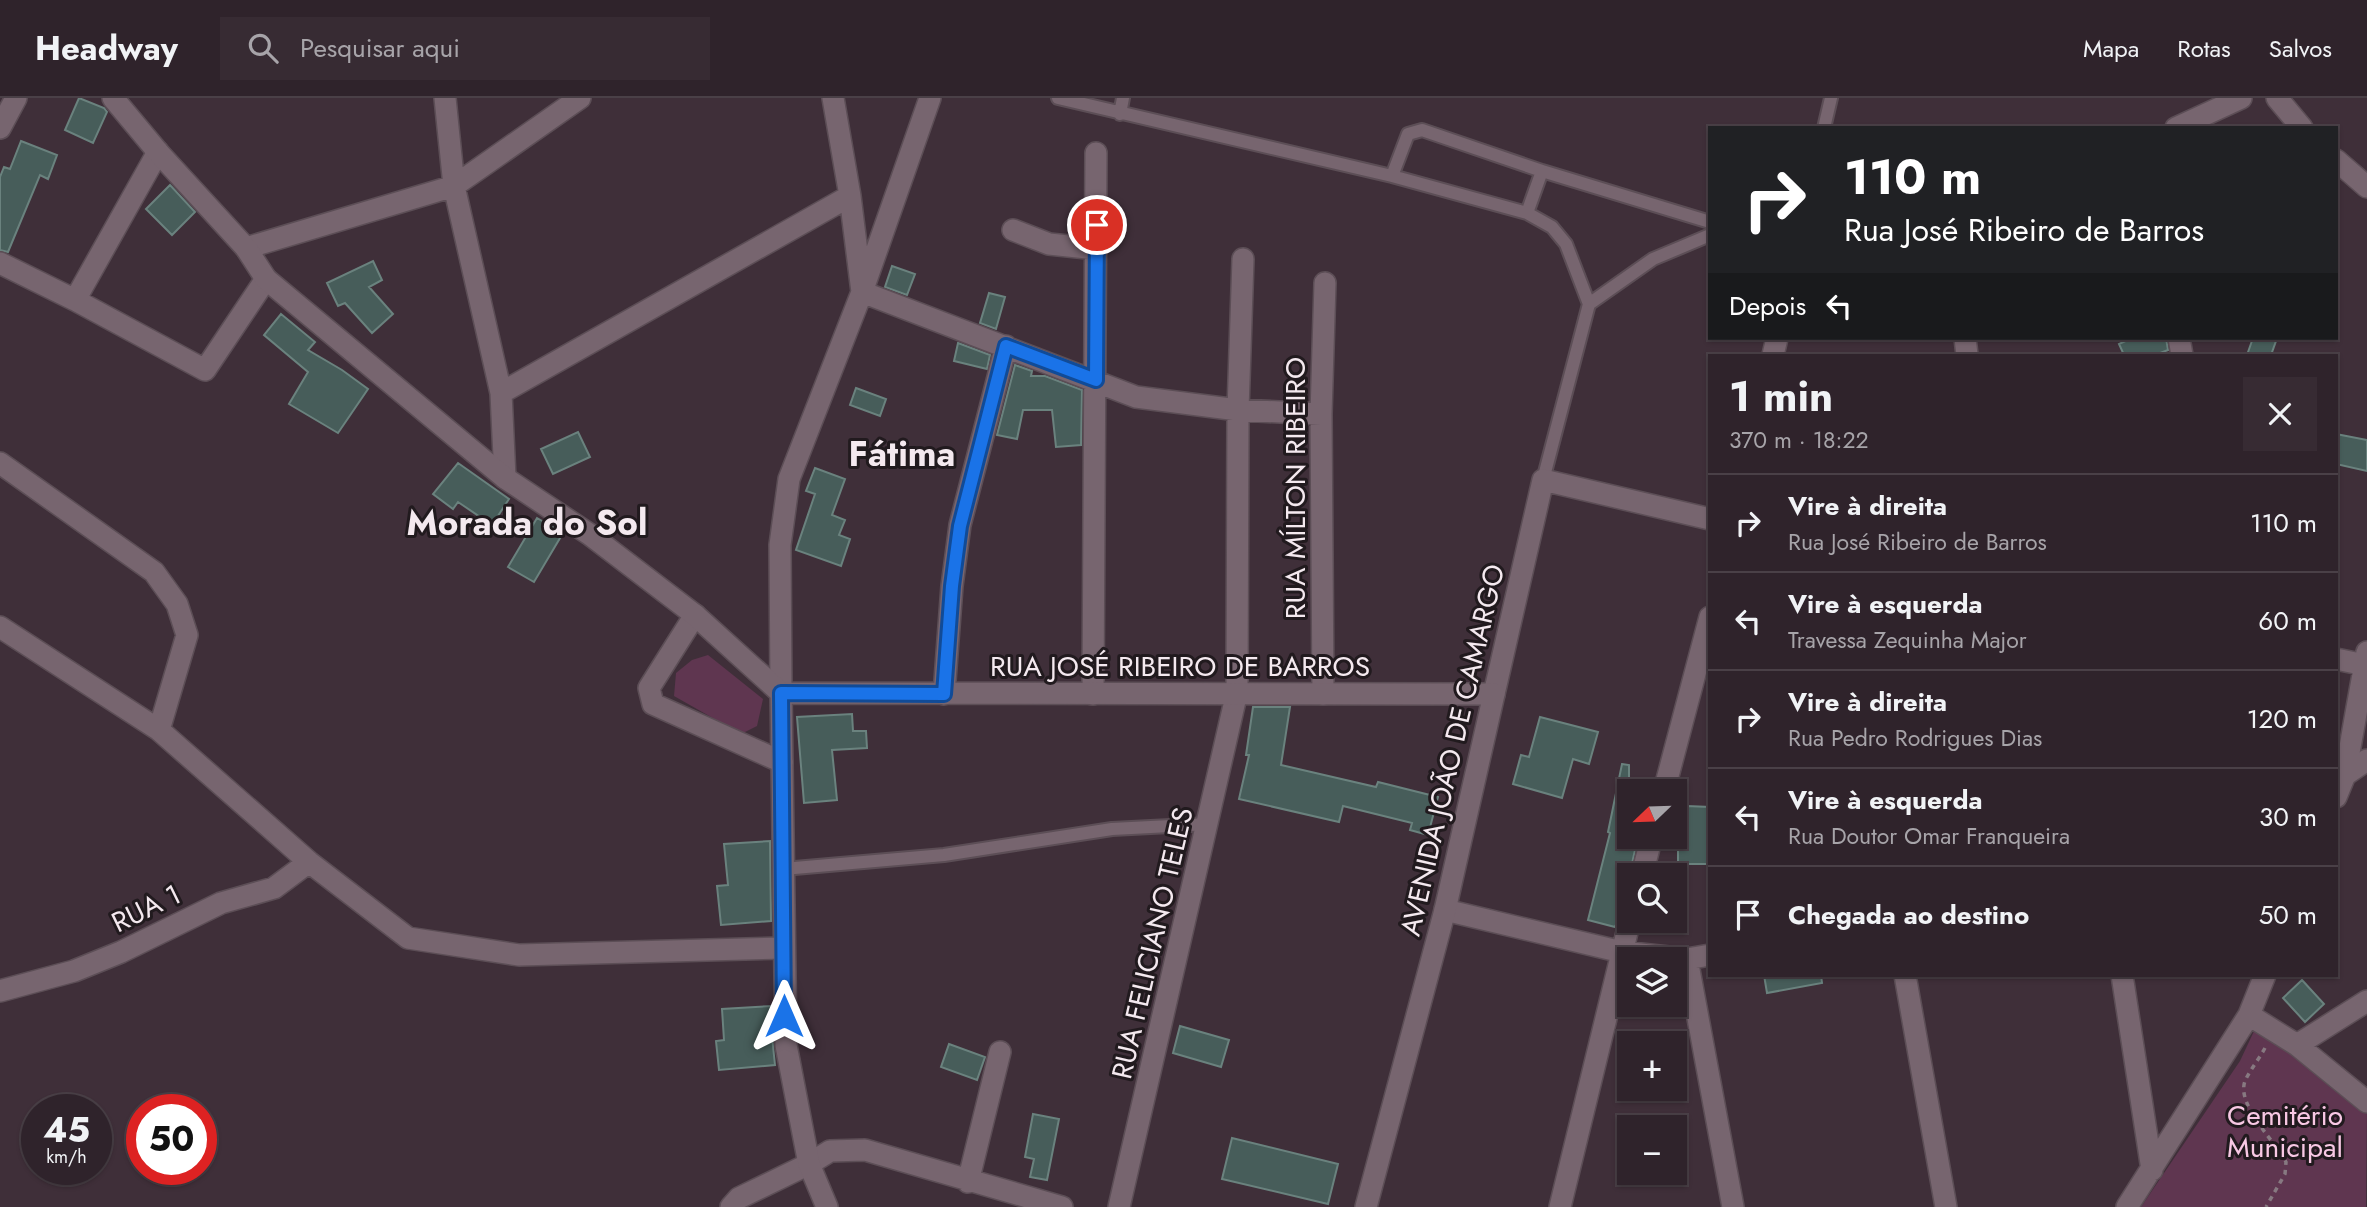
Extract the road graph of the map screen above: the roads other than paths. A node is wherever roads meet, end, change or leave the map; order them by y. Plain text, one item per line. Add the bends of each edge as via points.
1 (16, 98) edge
2 (113, 98) edge
3 (445, 98) edge
4 (580, 98) edge
5 (833, 98) edge
6 (930, 98) edge
7 (1058, 98) edge
8 (1123, 98) edge
9 (1831, 98) edge
10 (2241, 98) edge
11 (2277, 98) edge
12 (1120, 114) junction
13 (1824, 126) edge
14 (2180, 126) edge
15 (2300, 126) edge
16 (0, 128) edge
17 (158, 152) junction
18 (1096, 153) dead end
19 (2338, 162) edge
20 (1542, 171) junction
21 (1392, 176) junction
22 (454, 186) junction
23 (2367, 187) edge
24 (850, 196) junction
25 (1527, 213) junction
26 (1708, 221) edge
27 (1013, 230) dead end
28 (1708, 235) edge
29 (246, 248) junction
30 (1097, 249) junction
31 (1242, 259) dead end
32 (0, 263) edge
33 (266, 279) junction
34 (1325, 283) dead end
35 (862, 292) junction
36 (75, 300) junction
37 (1589, 304) junction
38 (1006, 346) junction
39 (1096, 380) junction
40 (501, 393) junction
41 (1238, 411) junction
42 (1321, 414) junction
43 (0, 463) edge
44 (505, 478) junction
45 (1544, 480) junction
46 (1708, 519) edge
47 (695, 615) junction
48 (1708, 625) edge
49 (0, 627) edge
50 (2338, 659) edge
51 (2366, 659) edge
52 (1237, 692) junction
53 (781, 693) junction
54 (944, 694) junction
55 (1093, 694) junction
56 (1323, 694) junction
57 (1494, 694) junction
58 (2364, 696) edge
59 (159, 730) junction
60 (2367, 760) edge
61 (782, 762) junction
62 (2345, 775) junction
63 (1667, 779) edge
64 (2338, 792) edge
65 (1209, 824) junction
66 (309, 862) junction
67 (783, 869) junction
68 (1445, 910) junction
69 (784, 948) junction
70 (1617, 951) edge
71 (1708, 955) edge
72 (1687, 959) edge
73 (1687, 964) edge
74 (1617, 973) edge
75 (1905, 977) edge
76 (2122, 977) edge
77 (2264, 977) edge
78 (0, 991) edge
79 (2367, 1001) edge
80 (2249, 1015) junction
81 (2297, 1045) junction
82 (1000, 1052) dead end
83 (2367, 1102) edge
84 (810, 1164) junction
85 (2152, 1170) junction
86 (968, 1182) junction
87 (731, 1207) edge
88 (827, 1207) edge
89 (1062, 1207) edge
90 (1119, 1207) edge
91 (1366, 1207) edge
92 (1560, 1207) edge
93 (1732, 1207) edge
94 (1946, 1207) edge
95 (2127, 1207) edge

1 - 16 street
2 - 17 street
3 - 22 street
4 - 22 street
5 - 24 street
6 - 35 street
7 - 12 lane
8 - 12 lane
9 - 13 lane
10 - 14 street
11 - 15 street
12 - 21 lane
17 - 29 street
17 - 36 street
18 - 30 street
19 - 23 street
20 - 21 lane via 1422,130 1408,135
20 - 25 lane
20 - 26 lane
21 - 25 lane
22 - 29 street
22 - 40 street
24 - 35 street
24 - 40 street
25 - 37 lane via 1552,227 1566,244
27 - 30 street via 1049,244
28 - 37 lane via 1653,259
29 - 33 street
30 - 39 street
31 - 41 street, RUA FELICIANO TELES
32 - 36 street
33 - 36 street via 205,370
33 - 44 street
34 - 42 street, RUA MÍLTON RIBEIRO
35 - 38 street
35 - 53 street via 789,479 780,545
37 - 45 lane, AVENIDA JOÃO DE CAMARGO
38 - 39 street
38 - 54 street via 960,526
39 - 41 street via 1136,397
39 - 55 street
40 - 44 street
41 - 42 street
41 - 52 street, RUA FELICIANO TELES
42 - 56 street, RUA MÍLTON RIBEIRO
43 - 59 street via 154,572 177,604 187,635
44 - 47 street via 589,534
45 - 46 street
45 - 57 street, AVENIDA JOÃO DE CAMARGO
47 - 53 street
47 - 61 street via 649,688 653,704
48 - 63 street
49 - 59 street
50 - 51 street
51 - 58 street
52 - 55 street, RUA JOSÉ RIBEIRO DE BARROS
52 - 56 street, RUA JOSÉ RIBEIRO DE BARROS
52 - 65 street, RUA FELICIANO TELES
53 - 54 street, RUA JOSÉ RIBEIRO DE BARROS
53 - 61 street
54 - 55 street, RUA JOSÉ RIBEIRO DE BARROS
56 - 57 street, RUA JOSÉ RIBEIRO DE BARROS
57 - 68 street, AVENIDA JOÃO DE CAMARGO
58 - 62 street
59 - 66 street
60 - 62 street
61 - 67 street
62 - 64 street
65 - 67 lane via 1112,829 944,855
65 - 90 street, RUA FELICIANO TELES
66 - 69 street via 408,938 519,955
66 - 78 street, RUA 1 via 274,888 222,903 121,952 74,971
67 - 69 street
68 - 70 street
68 - 91 street, AVENIDA JOÃO DE CAMARGO
69 - 84 street via 786,1045
71 - 72 street
73 - 93 street
74 - 92 street
75 - 94 street
76 - 85 street
77 - 80 street
79 - 81 street
80 - 81 street
80 - 85 street
81 - 83 street
82 - 86 street
84 - 86 street via 830,1151 865,1150
84 - 87 street via 739,1198
84 - 88 street
85 - 95 street
86 - 89 street

